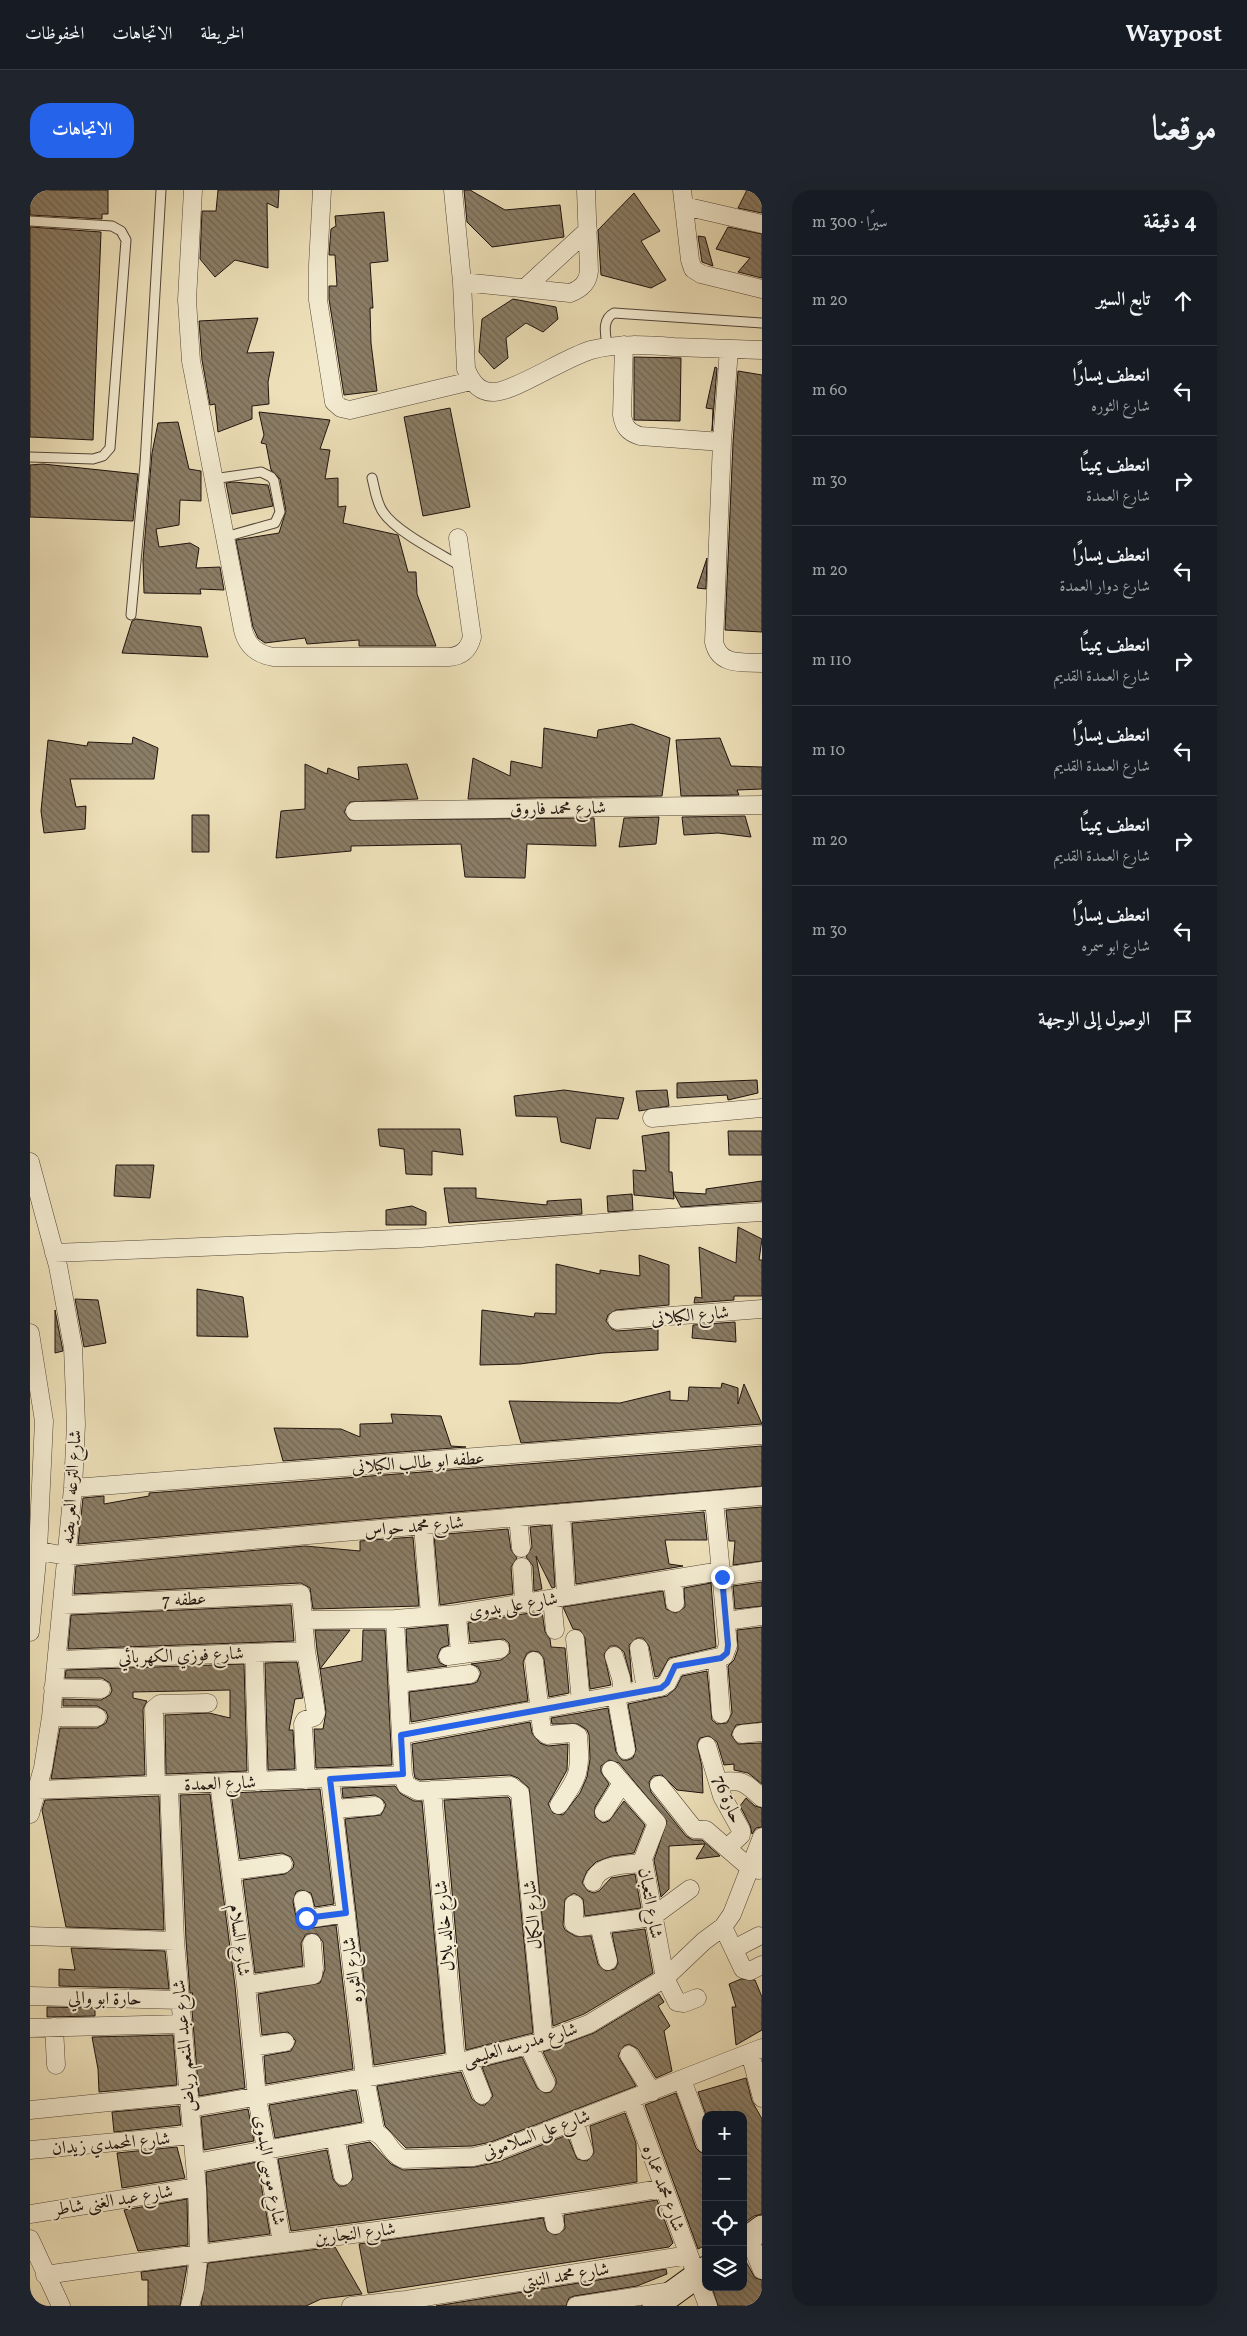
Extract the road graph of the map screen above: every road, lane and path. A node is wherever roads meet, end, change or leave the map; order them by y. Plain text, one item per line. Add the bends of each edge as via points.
1 (161, 190) edge
2 (193, 190) edge
3 (322, 190) edge
4 (453, 190) edge
5 (586, 190) edge
6 (683, 198) edge
7 (30, 221) edge
8 (762, 224) edge
9 (588, 230) junction
10 (462, 282) junction
11 (525, 288) junction
12 (762, 289) edge
13 (762, 323) edge
14 (616, 346) junction
15 (729, 349) junction
16 (762, 350) edge
17 (471, 381) junction
18 (722, 442) junction
19 (30, 457) edge
20 (372, 478) dead end
21 (213, 479) junction
22 (225, 537) junction
23 (458, 538) dead end
24 (462, 567) junction
25 (131, 615) dead end
26 (762, 662) edge
27 (762, 805) edge
28 (355, 811) dead end
29 (762, 1108) edge
30 (652, 1118) dead end
31 (30, 1162) edge
32 (762, 1212) edge
33 (54, 1253) junction
34 (762, 1309) edge
35 (617, 1320) dead end
36 (30, 1333) edge
37 (32, 1366) edge
38 (37, 1421) edge
39 (762, 1435) edge
40 (73, 1488) junction
41 (762, 1496) edge
42 (714, 1500) junction
43 (561, 1513) junction
44 (518, 1517) junction
45 (423, 1525) junction
46 (521, 1548) dead end
47 (34, 1549) edge
48 (66, 1556) junction
49 (522, 1568) dead end
50 (762, 1571) edge
51 (722, 1574) junction
52 (673, 1579) junction
53 (559, 1597) junction
54 (675, 1602) dead end
55 (524, 1603) junction
56 (62, 1605) junction
57 (457, 1614) junction
58 (430, 1616) junction
59 (762, 1616) edge
60 (395, 1619) junction
61 (304, 1620) junction
62 (726, 1621) junction
63 (556, 1630) dead end
64 (30, 1632) edge
65 (575, 1640) dead end
66 (639, 1648) dead end
67 (500, 1649) dead end
68 (306, 1651) junction
69 (723, 1652) junction
70 (254, 1653) junction
71 (614, 1656) dead end
72 (57, 1660) junction
73 (534, 1661) dead end
74 (470, 1674) dead end
75 (398, 1683) junction
76 (53, 1688) junction
77 (101, 1688) dead end
78 (646, 1690) junction
79 (619, 1695) junction
80 (581, 1702) junction
81 (208, 1703) dead end
82 (539, 1710) junction
83 (721, 1714) dead end
84 (51, 1717) junction
85 (97, 1717) dead end
86 (762, 1732) edge
87 (742, 1734) dead end
88 (401, 1735) junction
89 (707, 1746) dead end
90 (626, 1750) dead end
91 (403, 1774) junction
92 (330, 1779) junction
93 (306, 1780) junction
94 (36, 1782) edge
95 (258, 1782) junction
96 (718, 1782) junction
97 (219, 1783) junction
98 (162, 1785) junction
99 (659, 1785) dead end
100 (432, 1790) junction
101 (762, 1798) edge
102 (559, 1805) dead end
103 (375, 1806) dead end
104 (333, 1809) junction
105 (604, 1812) dead end
106 (30, 1814) edge
107 (762, 1836) edge
108 (727, 1848) junction
109 (644, 1863) junction
110 (283, 1864) dead end
111 (756, 1869) edge
112 (231, 1872) junction
113 (593, 1882) dead end
114 (690, 1889) dead end
115 (303, 1900) dead end
116 (574, 1904) dead end
117 (346, 1913) junction
118 (652, 1917) junction
119 (599, 1925) junction
120 (723, 1927) junction
121 (30, 1936) edge
122 (760, 1936) dead end
123 (175, 1941) junction
124 (312, 1943) dead end
125 (734, 1949) junction
126 (608, 1962) dead end
127 (762, 1965) edge
128 (665, 1978) junction
129 (246, 1984) junction
130 (30, 1996) edge
131 (697, 1998) dead end
132 (180, 2000) junction
133 (182, 2024) junction
134 (54, 2027) junction
135 (30, 2028) edge
136 (285, 2042) dead end
137 (536, 2043) junction
138 (252, 2048) junction
139 (756, 2051) edge
140 (629, 2055) dead end
141 (462, 2061) junction
142 (56, 2065) dead end
143 (365, 2078) junction
144 (682, 2080) junction
145 (546, 2083) dead end
146 (652, 2092) junction
147 (482, 2095) dead end
148 (257, 2096) junction
149 (762, 2098) edge
150 (631, 2100) junction
151 (189, 2101) junction
152 (30, 2110) edge
153 (574, 2121) junction
154 (375, 2131) junction
155 (702, 2133) edge
156 (192, 2135) junction
157 (335, 2137) junction
158 (30, 2150) edge
159 (267, 2150) junction
160 (584, 2151) dead end
161 (195, 2163) junction
162 (343, 2176) dead end
163 (196, 2187) junction
164 (664, 2188) junction
165 (552, 2208) junction
166 (30, 2214) edge
167 (555, 2225) dead end
168 (751, 2236) edge
169 (30, 2239) edge
170 (282, 2243) junction
171 (199, 2253) junction
172 (762, 2270) edge
173 (692, 2272) edge
174 (46, 2275) junction
175 (61, 2306) edge
176 (190, 2306) edge
177 (351, 2306) edge
178 (576, 2306) edge
179 (655, 2306) edge
180 (708, 2306) edge

1 - 25 lane via 145,464
2 - 21 street via 187,323
3 - 17 street via 318,300 334,402 350,410
4 - 10 street
5 - 9 street
6 - 8 street
6 - 12 street via 693,269 701,274
7 - 19 lane via 112,226 121,231 126,245 110,448 103,456 93,459
9 - 11 street
9 - 11 street via 589,271 584,285 570,293
10 - 11 street
10 - 17 street via 466,369
13 - 14 lane via 614,314 605,324
14 - 15 street
14 - 17 street via 573,356 494,392 481,390
14 - 18 street via 622,415 624,425 631,433
15 - 16 street
15 - 18 street
18 - 26 street via 714,642 718,655 727,661
20 - 24 lane via 378,504 387,517
21 - 22 street
21 - 22 lane via 261,472 274,481 280,512 275,523
22 - 24 street via 245,637 258,653 273,657 456,656 467,649 472,637
23 - 24 street
27 - 28 street, شارع محمد فاروق
29 - 30 street
31 - 33 street, شارع الترعه العريضه
32 - 33 street via 421,1238
33 - 40 street, شارع الترعه العريضه via 74,1361
34 - 35 street, شارع الكيلانى
36 - 37 street, شارع الترعه العريضه
37 - 38 street, شارع الترعه العريضه
38 - 47 street, شارع الترعه العريضه
39 - 40 street, عطفه ابو طالب الكيلانى
40 - 48 street, شارع الترعه العريضه
41 - 42 street, شارع محمد حواس
42 - 43 street, شارع محمد حواس
42 - 51 street
43 - 44 street, شارع محمد حواس
43 - 53 street
44 - 45 street, شارع محمد حواس
44 - 46 street
45 - 48 street, شارع محمد حواس
45 - 58 street
47 - 48 street, شارع محمد حواس
47 - 64 street, شارع الترعه العريضه
48 - 56 street, شارع الترعه العريضه
49 - 55 street
50 - 51 street, شارع على بدوى
51 - 52 street, شارع على بدوى
51 - 62 street
52 - 53 street, شارع على بدوى
52 - 54 street
53 - 55 street, شارع على بدوى
53 - 63 street
55 - 57 street, شارع على بدوى
56 - 61 street, عطفه 7 via 298,1593 303,1597
56 - 72 street, شارع الترعه العريضه
57 - 58 street, شارع على بدوى
57 - 67 street via 454,1655
58 - 60 street, شارع على بدوى
59 - 62 street
60 - 61 street, شارع على بدوى
60 - 75 street
61 - 68 street
62 - 69 street
65 - 80 street
66 - 78 street
68 - 70 street, شارع فوزي الكهربائي
68 - 93 street via 316,1713 314,1718 303,1724
69 - 78 street via 678,1665 672,1669 664,1686
69 - 83 street
70 - 72 street, شارع فوزي الكهربائي
70 - 95 street
71 - 79 street
72 - 76 street, شارع الترعه العريضه
73 - 82 street
74 - 75 street
75 - 88 street
76 - 77 street
76 - 84 street, شارع الترعه العريضه
78 - 79 street
79 - 80 street
79 - 90 street
80 - 82 street
81 - 98 street, شارع عبد المنعم رياض via 160,1704 154,1709
82 - 88 street
82 - 102 street via 545,1734 573,1733 578,1736 580,1771
84 - 85 street
84 - 94 street, شارع الترعه العريضه
86 - 87 street
88 - 91 street
89 - 96 street, حارة 76
91 - 92 street, شارع العمدة
91 - 100 street via 404,1782 414,1791
92 - 93 street, شارع العمدة
92 - 104 street, شارع الثوره
93 - 95 street, شارع العمدة
94 - 98 street, شارع العمدة
94 - 106 street, شارع الترعه العريضه
95 - 97 street, شارع العمدة
96 - 101 street via 739,1780
96 - 108 street, حارة 76 via 741,1832
97 - 98 street, شارع العمدة
97 - 112 street, شارع السلام
98 - 123 street, شارع عبد المنعم رياض
99 - 108 street via 694,1829 706,1830
100 - 137 street, شارع الكمال via 507,1786 520,1793
100 - 141 street, شارع خالد بلال
103 - 104 street
104 - 117 street, شارع الثوره
105 - 109 street, شارع التعبان via 616,1776 657,1823 644,1854
107 - 111 street, شارع مدرسه العليمى
108 - 111 street
109 - 113 street via 604,1869
109 - 118 street, شارع التعبان
110 - 112 street
111 - 120 street, شارع مدرسه العليمى
112 - 129 street, شارع السلام
114 - 118 street
115 - 117 street via 307,1919
116 - 119 street via 575,1926
117 - 143 street, شارع الثوره
118 - 119 street
118 - 128 street, شارع التعبان
119 - 126 street
120 - 125 street
120 - 128 street, شارع مدرسه العليمى
121 - 123 street
122 - 125 street
123 - 132 street, شارع عبد المنعم رياض
124 - 129 street via 313,1975
125 - 127 street via 745,1971
128 - 131 street, شارع التعبان via 677,2002
128 - 137 street, شارع مدرسه العليمى via 589,2024
129 - 138 street, شارع السلام
130 - 132 street, حارة ابو والي
132 - 133 street, شارع عبد المنعم رياض
133 - 134 street
133 - 151 street, شارع عبد المنعم رياض
134 - 135 street
134 - 142 street
136 - 138 street
137 - 141 street, شارع مدرسه العليمى
137 - 145 street, شارع الكمال
138 - 148 street, شارع السلام
139 - 144 street, شارع على السلامونى
139 - 149 street
140 - 146 street
141 - 143 street, شارع مدرسه العليمى
141 - 147 street, شارع خالد بلال
143 - 148 street, شارع مدرسه العليمى
143 - 154 street, شارع الثوره
144 - 146 street, شارع على السلامونى
144 - 155 street
146 - 150 street, شارع على السلامونى
148 - 151 street, شارع مدرسه العليمى
148 - 159 street, شارع موسى البدوى
150 - 153 street, شارع على السلامونى
150 - 164 street, شارع محمد عماره
151 - 152 street, شارع مدرسه العليمى
151 - 156 street, شارع عبد المنعم رياض
153 - 154 street, شارع على السلامونى via 494,2152 466,2157 403,2159 394,2155 382,2135
153 - 160 street
154 - 157 street
156 - 158 street, شارع المحمدي زيدان
156 - 161 street, شارع عبد المنعم رياض
157 - 159 street
157 - 162 street
159 - 161 street
159 - 170 street, شارع موسى البدوى
161 - 163 street, شارع عبد المنعم رياض
163 - 166 street, شارع عبد الغنى شاطر
163 - 171 street, شارع عبد المنعم رياض
164 - 165 street, شارع النجارين
164 - 173 street, شارع محمد عماره
165 - 167 street
165 - 170 street, شارع النجارين
168 - 172 street
169 - 174 street
170 - 171 street, شارع النجارين
171 - 174 street, شارع النجارين
171 - 176 street, شارع عبد المنعم رياض
173 - 177 street, شارع محمد النبتي
173 - 178 street
173 - 179 main road
173 - 180 street, شارع محمد عماره
174 - 175 street

